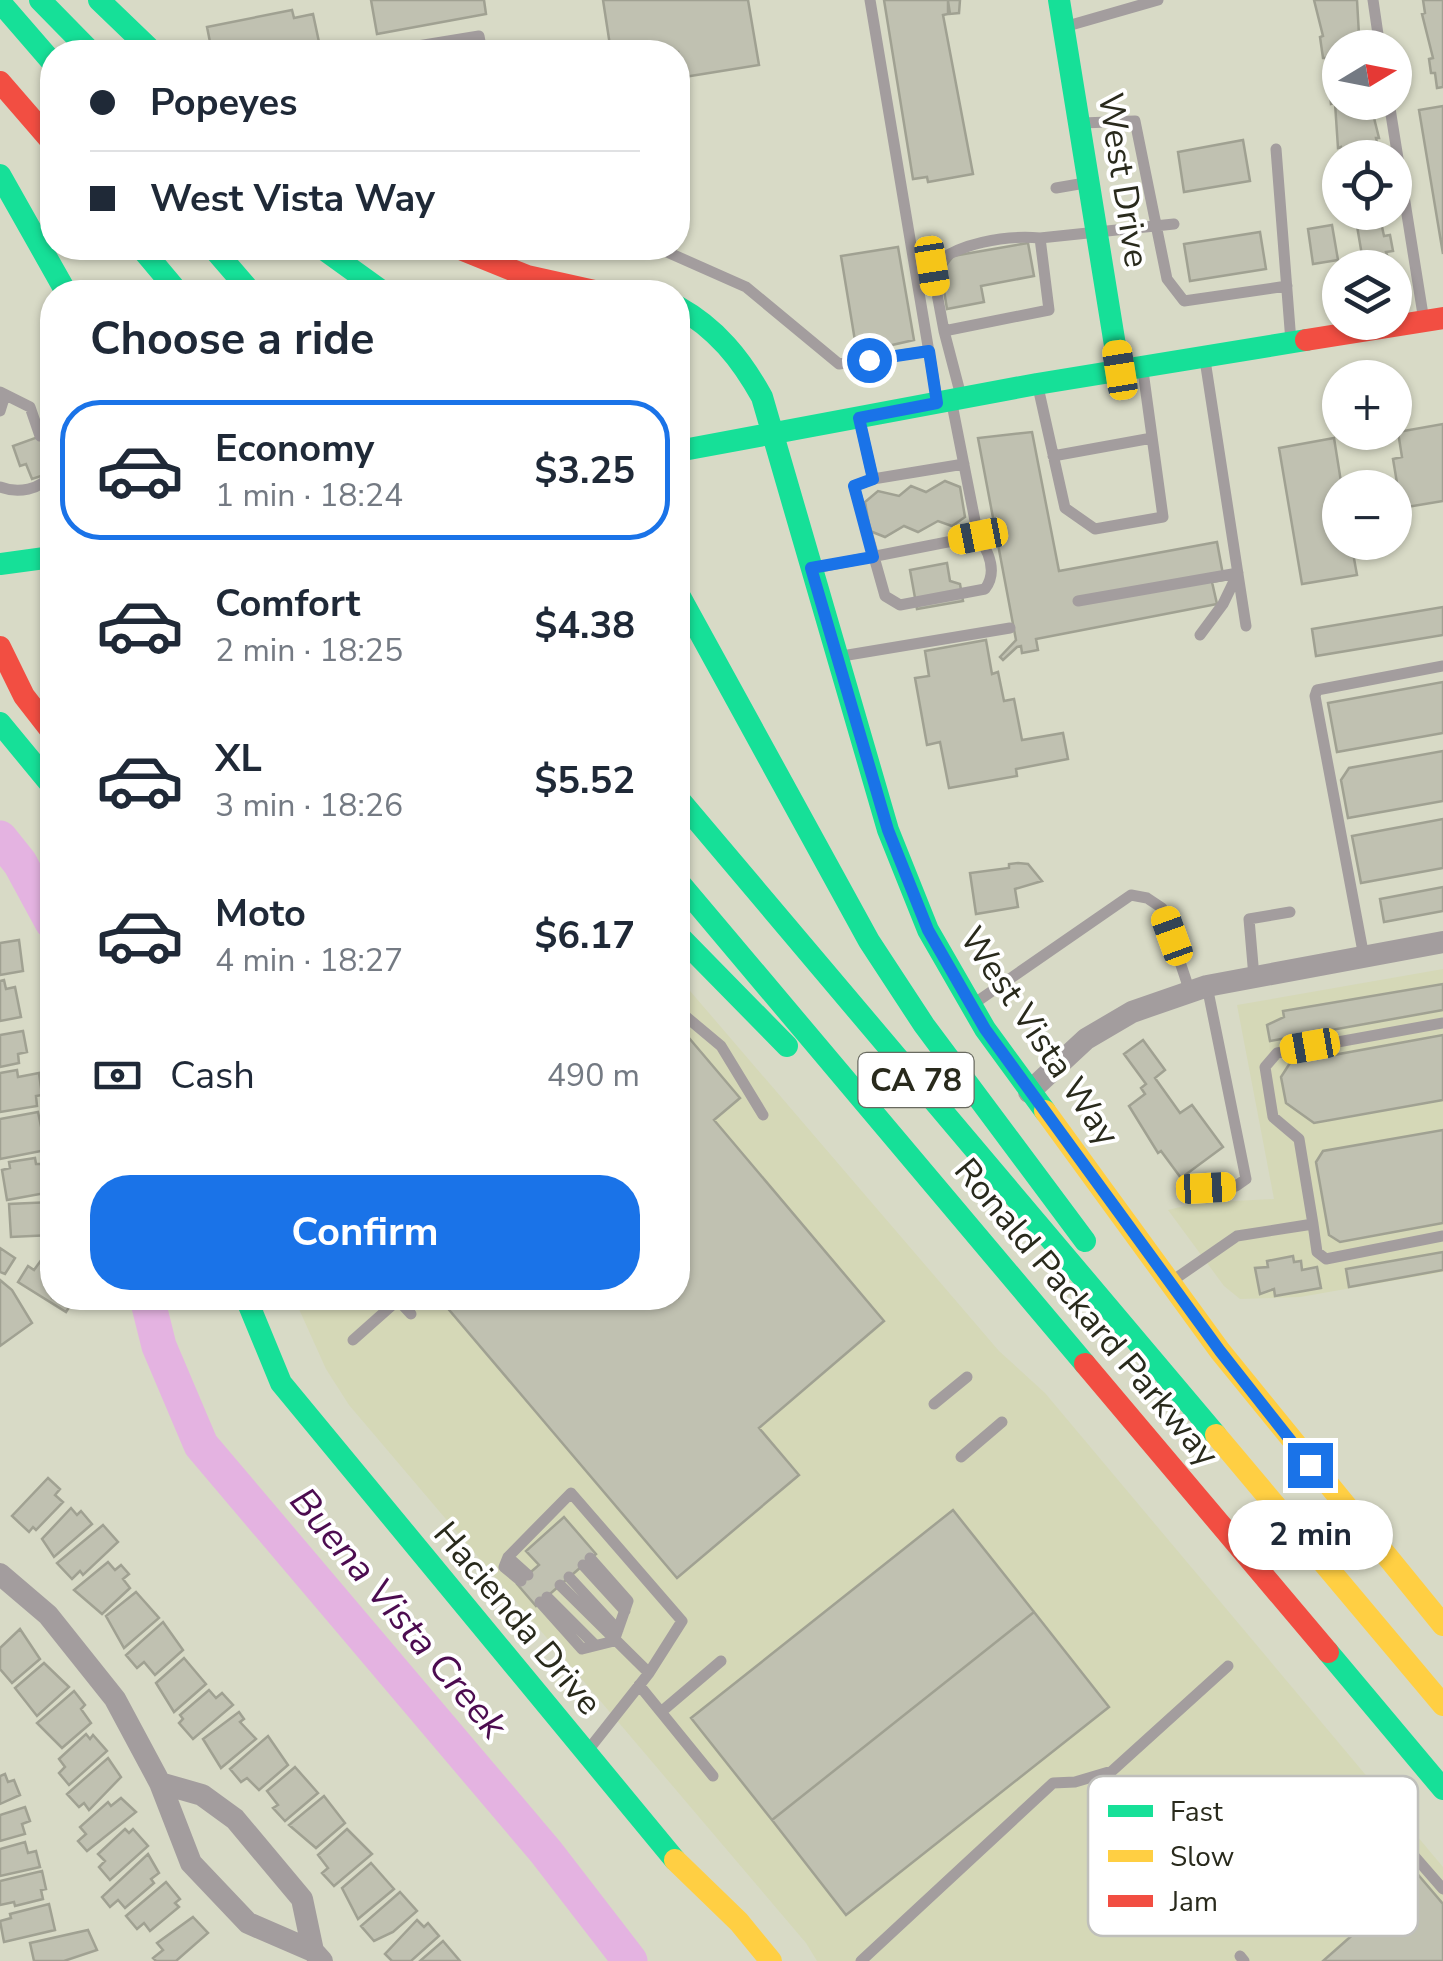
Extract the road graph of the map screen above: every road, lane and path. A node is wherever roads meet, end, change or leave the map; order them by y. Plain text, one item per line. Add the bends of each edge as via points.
1 (40, 0) edge
2 (99, 0) edge
3 (870, 0) edge
4 (1060, 0) edge
5 (1158, 0) edge
6 (1373, 0) edge
7 (0, 2) edge
8 (1064, 27) junction
9 (1377, 30) edge
10 (79, 40) edge
11 (141, 40) edge
12 (454, 40) edge
13 (480, 40) edge
14 (40, 48) edge
15 (0, 82) edge
16 (1393, 120) edge
17 (1079, 123) junction
18 (40, 128) edge
19 (1276, 149) dead end
20 (0, 174) edge
21 (1089, 183) junction
22 (1056, 188) dead end
23 (1174, 224) dead end
24 (1154, 227) junction
25 (1097, 233) junction
26 (1040, 238) junction
27 (40, 246) edge
28 (151, 260) edge
29 (222, 260) edge
30 (339, 260) edge
31 (490, 260) edge
32 (684, 260) edge
33 (168, 280) edge
34 (240, 280) edge
35 (366, 280) edge
36 (542, 280) edge
37 (1286, 286) junction
38 (690, 312) edge
39 (1434, 319) edge
40 (944, 331) junction
41 (1291, 342) junction
42 (929, 351) junction
43 (1204, 356) junction
44 (1131, 368) junction
45 (1037, 384) junction
46 (2, 394) edge
47 (950, 400) junction
48 (0, 411) edge
49 (859, 418) junction
50 (772, 434) junction
51 (40, 436) dead end
52 (1152, 438) junction
53 (690, 449) edge
54 (1053, 456) junction
55 (964, 464) junction
56 (873, 479) junction
57 (40, 485) edge
58 (0, 487) edge
59 (978, 536) junction
60 (873, 557) junction
61 (40, 559) edge
62 (0, 564) edge
63 (811, 568) junction
64 (1238, 574) junction
65 (1078, 602) dead end
66 (690, 615) edge
67 (1246, 626) dead end
68 (1010, 628) dead end
69 (1200, 635) dead end
70 (0, 647) edge
71 (837, 657) junction
72 (1443, 666) edge
73 (40, 717) edge
74 (0, 723) edge
75 (40, 771) edge
76 (690, 812) edge
77 (690, 895) edge
78 (1290, 912) dead end
79 (1443, 942) edge
80 (690, 947) edge
81 (1364, 957) junction
82 (1254, 977) junction
83 (1199, 989) junction
84 (971, 1006) junction
85 (690, 1020) edge
86 (1443, 1023) edge
87 (1029, 1092) junction
88 (763, 1115) dead end
89 (1206, 1188) dead end
90 (1312, 1224) junction
91 (1443, 1236) edge
92 (990, 1253) junction
93 (1170, 1283) junction
94 (250, 1310) edge
95 (385, 1310) edge
96 (407, 1310) edge
97 (411, 1314) dead end
98 (353, 1340) dead end
99 (1154, 1362) junction
100 (967, 1376) dead end
101 (934, 1404) dead end
102 (1002, 1422) dead end
103 (962, 1457) dead end
104 (587, 1562) dead end
105 (0, 1574) edge
106 (524, 1578) dead end
107 (564, 1581) dead end
108 (1434, 1596) edge
109 (544, 1599) dead end
110 (1443, 1626) edge
111 (616, 1635) junction
112 (721, 1661) dead end
113 (1228, 1666) dead end
114 (649, 1673) junction
115 (639, 1686) junction
116 (1443, 1705) edge
117 (661, 1712) junction
118 (586, 1753) junction
119 (713, 1776) dead end
120 (1096, 1776) edge
121 (1088, 1778) edge
122 (160, 1783) junction
123 (1443, 1789) edge
124 (1418, 1861) edge
125 (1443, 1890) edge
126 (318, 1956) edge
127 (770, 1961) edge
128 (861, 1961) edge

1 - 10 main road
2 - 11 main road
3 - 42 lane
4 - 8 main road, West Drive
5 - 8 lane
6 - 9 lane
7 - 14 main road
8 - 17 main road, West Drive
12 - 13 lane
15 - 18 main road
16 - 39 lane
17 - 21 main road, West Drive
17 - 24 lane via 1135,121
19 - 37 lane
20 - 27 main road
21 - 22 lane
21 - 25 main road, West Drive
23 - 24 lane
24 - 25 lane
24 - 37 lane via 1167,279 1184,301
25 - 26 lane
25 - 44 main road, West Drive
26 - 40 lane via 1049,310
26 - 40 lane via 946,252 932,266
28 - 33 main road
29 - 34 main road
30 - 35 main road
31 - 36 main road
32 - 42 lane via 746,288 839,364
37 - 41 lane
38 - 50 main road, West Vista Way via 746,368
39 - 41 main road
40 - 47 lane
41 - 43 main road
42 - 47 lane
43 - 44 main road
43 - 64 lane
44 - 45 main road
44 - 52 lane
45 - 47 main road
45 - 54 lane
46 - 48 lane
46 - 51 lane via 30,407
47 - 49 main road
47 - 55 lane
49 - 50 main road
49 - 56 lane
50 - 53 main road
50 - 63 main road, West Vista Way
52 - 54 lane
52 - 54 lane via 1162,516 1096,529 1065,508
55 - 56 lane
55 - 59 lane
56 - 60 lane via 854,486
57 - 58 lane
59 - 60 lane
59 - 60 lane via 990,554 985,589 900,605 885,596
60 - 63 lane
61 - 62 main road
63 - 71 main road, West Vista Way
64 - 65 lane
64 - 67 lane
64 - 69 lane
66 - 99 main road via 869,941 1087,1244
68 - 71 lane
70 - 73 main road
71 - 84 main road, West Vista Way via 888,830 928,930
72 - 81 lane via 1318,690 1315,696
74 - 75 main road
76 - 99 main road, Ronald Packard Parkway / CA 78
77 - 92 main road, Ronald Packard Parkway / CA 78
78 - 82 lane via 1249,919
79 - 81 street
80 - 92 main road
81 - 82 street
82 - 83 street
83 - 84 lane via 1162,908 1131,895
83 - 87 street via 1132,1012 1086,1039
83 - 89 lane via 1246,1179
84 - 87 main road, West Vista Way
85 - 88 lane via 721,1046
86 - 90 lane via 1278,1052 1265,1067 1274,1117 1299,1139
87 - 93 main road, West Vista Way
90 - 91 lane via 1317,1252 1326,1259
90 - 93 lane via 1238,1236
92 - 123 main road, Ronald Packard Parkway / CA 78
93 - 108 main road, West Vista Way via 1286,1436
94 - 118 main road, Hacienda Drive via 280,1383
95 - 98 lane
96 - 97 lane
99 - 116 main road, Ronald Packard Parkway / CA 78
100 - 101 lane
102 - 103 lane
104 - 111 lane via 625,1611
105 - 122 street via 48,1615 116,1699
106 - 114 lane via 508,1557 550,1522 571,1493 682,1621
107 - 111 lane
108 - 110 main road, West Vista Way
109 - 111 lane via 594,1644
111 - 114 lane
112 - 117 lane
113 - 120 lane via 1112,1771
114 - 115 lane
115 - 117 lane
115 - 118 lane
117 - 119 lane
118 - 127 main road, Hacienda Drive
121 - 128 lane via 1053,1783
122 - 126 street via 190,1863 248,1922
122 - 126 street via 202,1794 236,1818 302,1899
124 - 125 lane

